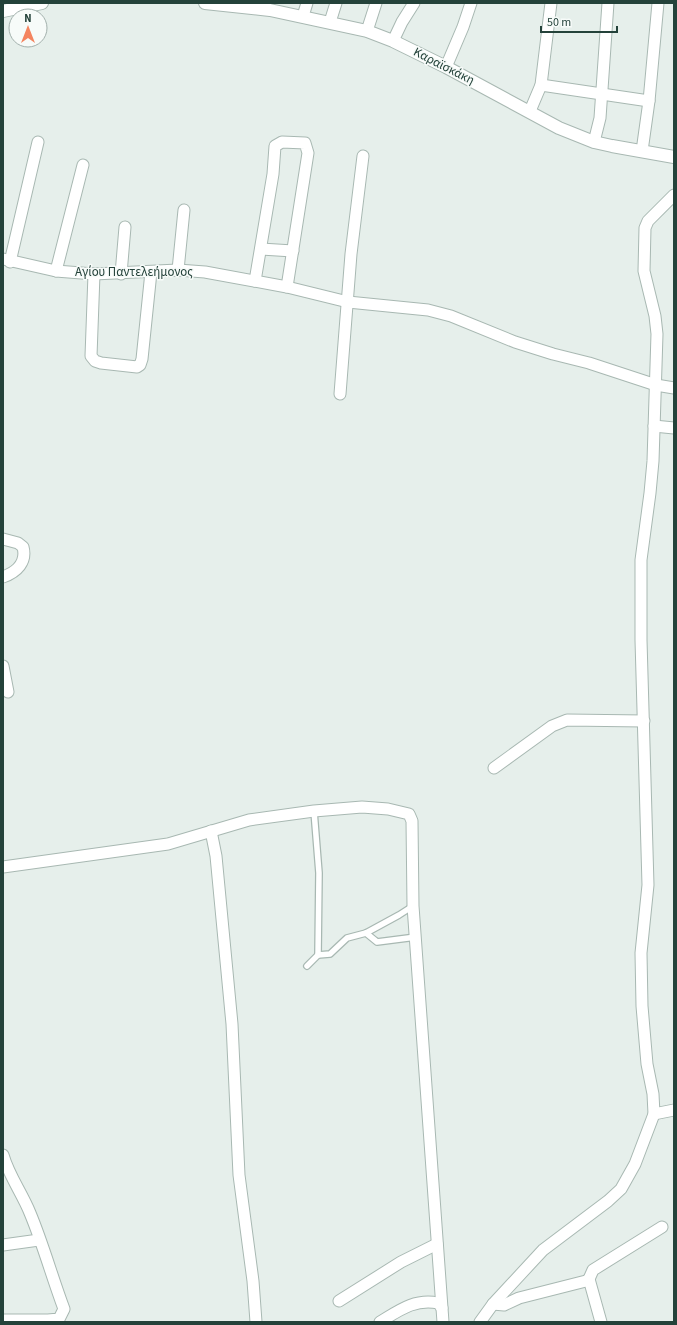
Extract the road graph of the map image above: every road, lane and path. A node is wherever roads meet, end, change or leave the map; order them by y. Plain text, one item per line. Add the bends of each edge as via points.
1 (42, 3) edge
2 (205, 3) edge
3 (307, 3) edge
4 (336, 3) edge
5 (376, 3) edge
6 (414, 3) edge
7 (471, 3) edge
8 (551, 3) edge
9 (608, 3) edge
10 (658, 3) edge
11 (271, 6) edge
12 (3, 11) edge
13 (303, 16) junction
14 (330, 22) junction
15 (367, 31) junction
16 (394, 41) junction
17 (446, 67) junction
18 (541, 85) junction
19 (602, 95) junction
20 (649, 101) junction
21 (530, 111) junction
22 (38, 142) dead end
23 (594, 142) junction
24 (642, 151) junction
25 (363, 156) dead end
26 (674, 157) edge
27 (84, 165) dead end
28 (674, 195) edge
29 (184, 210) dead end
30 (126, 227) dead end
31 (261, 249) junction
32 (293, 251) junction
33 (6, 260) edge
34 (178, 270) junction
35 (56, 271) junction
36 (151, 272) junction
37 (94, 274) junction
38 (121, 274) junction
39 (255, 282) junction
40 (287, 287) junction
41 (348, 302) junction
42 (656, 385) junction
43 (674, 388) edge
44 (340, 394) dead end
45 (654, 426) junction
46 (674, 428) edge
47 (3, 539) edge
48 (4, 577) edge
49 (3, 666) edge
50 (8, 692) dead end
51 (644, 721) junction
52 (494, 768) dead end
53 (314, 811) junction
54 (211, 831) junction
55 (3, 867) edge
56 (413, 906) junction
57 (366, 933) junction
58 (416, 936) junction
59 (318, 954) junction
60 (307, 966) dead end
61 (674, 1110) edge
62 (654, 1114) junction
63 (3, 1155) edge
64 (662, 1227) dead end
65 (39, 1240) junction
66 (437, 1244) junction
67 (3, 1245) edge
68 (589, 1279) junction
69 (340, 1301) dead end
70 (493, 1304) junction
71 (442, 1308) junction
72 (3, 1320) edge
73 (256, 1322) edge
74 (380, 1322) edge
75 (444, 1322) edge
76 (480, 1322) edge
77 (601, 1322) edge

1 - 12 street
2 - 11 street, Καραϊσκάκη
3 - 13 street
4 - 14 street
5 - 15 street
6 - 16 street
7 - 17 street
8 - 18 street
9 - 19 street
10 - 20 street
11 - 13 street, Καραϊσκάκη
13 - 14 street, Καραϊσκάκη
14 - 15 street, Καραϊσκάκη
15 - 16 street, Καραϊσκάκη
16 - 17 street, Καραϊσκάκη
17 - 21 street, Καραϊσκάκη
18 - 19 street
18 - 21 street
19 - 20 street
19 - 23 street
20 - 24 street
21 - 23 street, Καραϊσκάκη via 559,128
22 - 33 street
23 - 24 street, Καραϊσκάκη
24 - 26 street, Καραϊσκάκη
25 - 41 street
27 - 35 street
28 - 42 street via 645,228 644,271 657,334
29 - 34 street
30 - 38 street
31 - 32 street
31 - 32 street via 275,146 282,142 305,143 308,152
31 - 39 street
32 - 40 street
33 - 35 street, Αγίου Παντελεήμονος
34 - 36 street, Αγίου Παντελεήμονος
34 - 39 street, Αγίου Παντελεήμονος via 205,272
35 - 37 street, Αγίου Παντελεήμονος
36 - 37 street via 142,359 137,367 101,363 94,361 91,356
36 - 38 street, Αγίου Παντελεήμονος
37 - 38 street, Αγίου Παντελεήμονος
39 - 40 street, Αγίου Παντελεήμονος
40 - 41 street, Αγίου Παντελεήμονος
41 - 42 street, Αγίου Παντελεήμονος via 428,310 451,316 530,347
41 - 44 street
42 - 43 street, Αγίου Παντελεήμονος
42 - 45 street
45 - 46 street
45 - 51 street via 650,493 641,560 640,640
47 - 48 street via 18,543 23,547 25,556 22,564
49 - 50 street
51 - 52 street via 567,720 552,726
51 - 62 street via 648,885 640,952 647,1064
53 - 54 street via 249,820
53 - 56 street via 362,807 409,814 412,821
53 - 59 lane via 319,874
54 - 55 street via 168,844
54 - 73 street via 216,856 232,1024 239,1176
56 - 57 lane
56 - 58 street
57 - 58 lane via 377,942
57 - 59 lane via 347,938 330,954
58 - 66 street
59 - 60 lane
61 - 62 street
62 - 70 street via 635,1164 621,1189 543,1250
63 - 65 street via 11,1178 27,1205
64 - 68 street via 593,1270
65 - 67 street
65 - 72 street via 64,1309 62,1315 59,1319 48,1320
66 - 69 street via 401,1262
66 - 71 street
68 - 70 street via 586,1282 519,1298 504,1305
68 - 77 street
70 - 76 street
71 - 74 street via 438,1303 420,1302 405,1306
71 - 75 street

